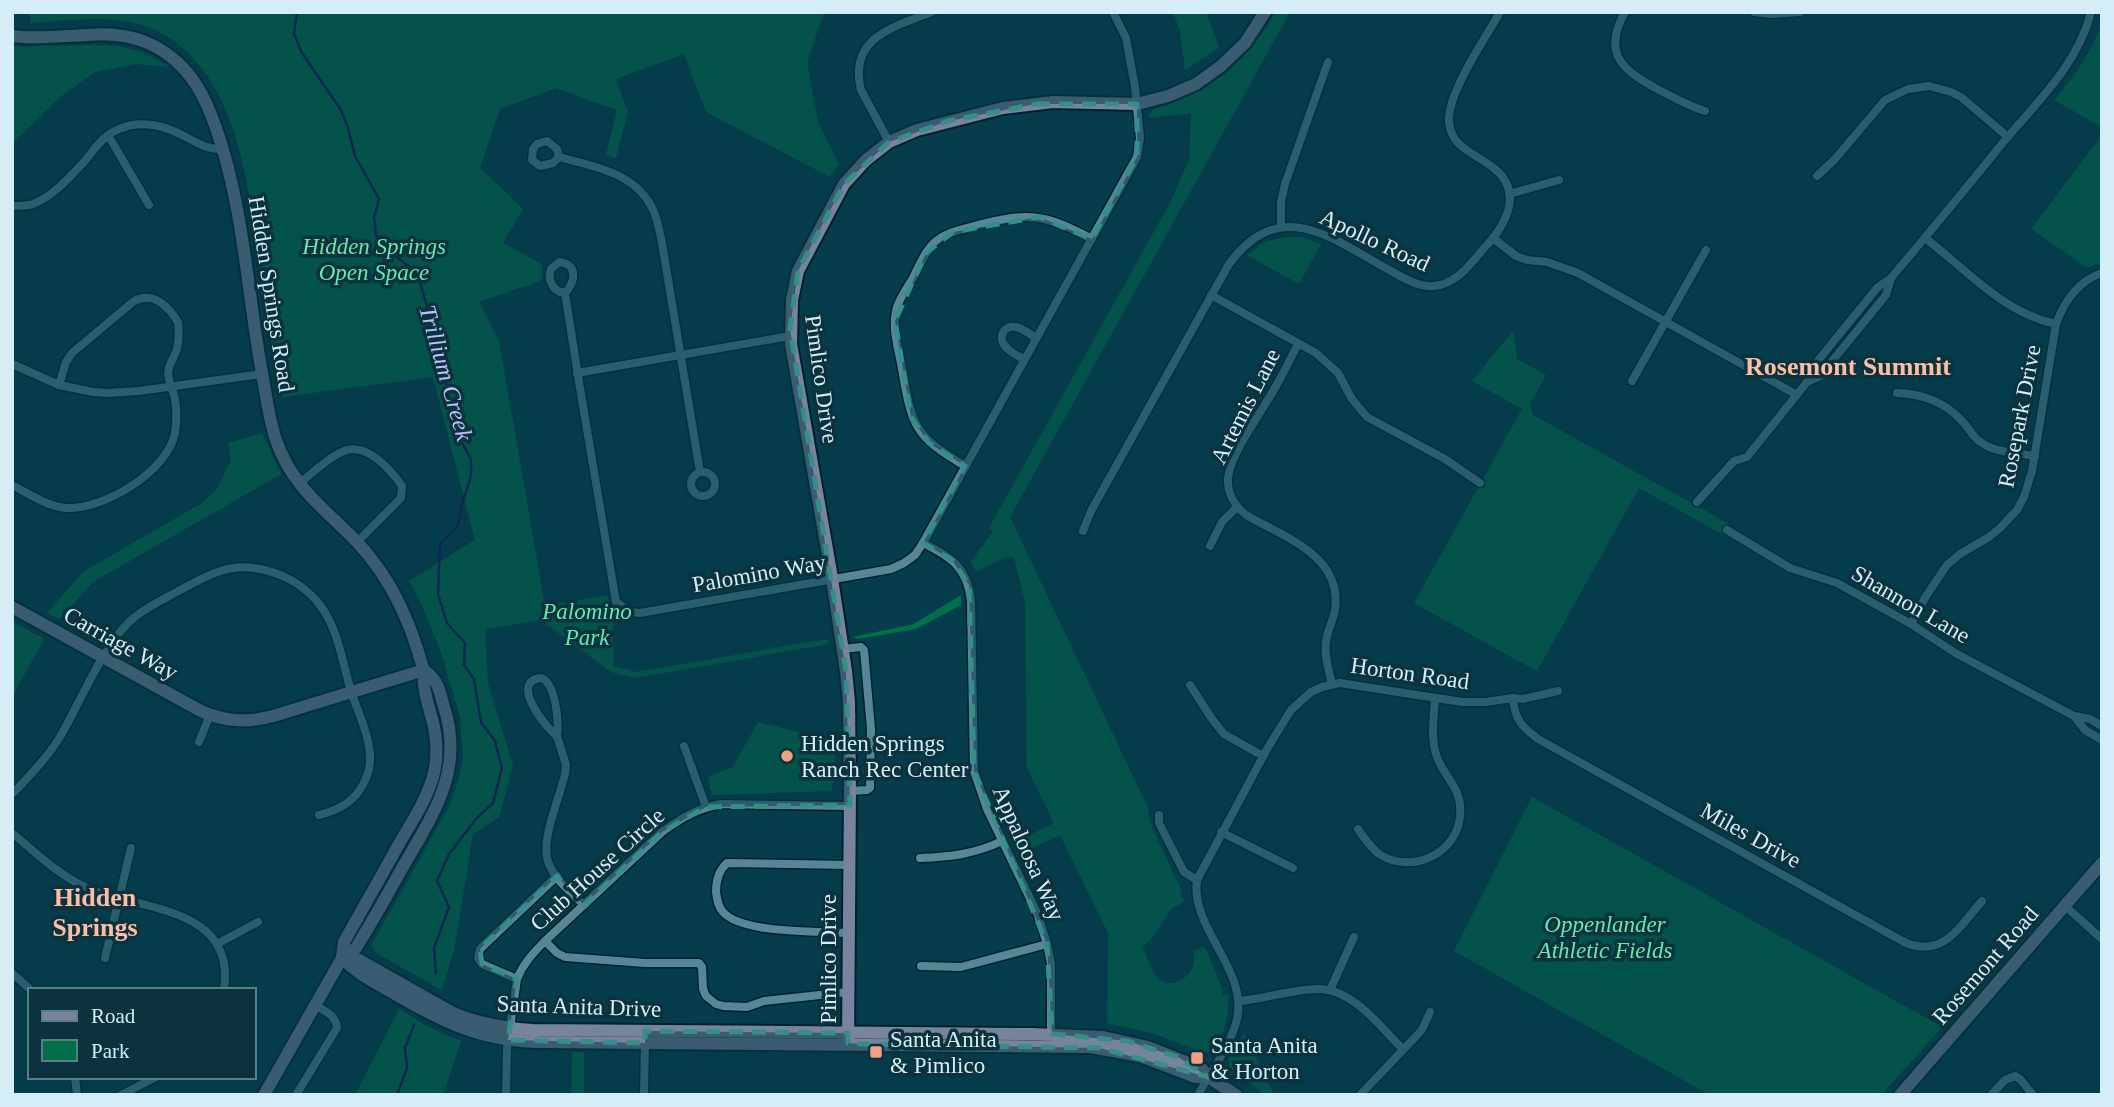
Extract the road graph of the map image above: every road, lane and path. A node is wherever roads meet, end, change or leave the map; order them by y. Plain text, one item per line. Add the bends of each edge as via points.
1 (932, 12) edge
2 (1113, 12) edge
3 (1265, 12) edge
4 (1500, 12) edge
5 (1625, 12) edge
6 (1754, 12) edge
7 (1800, 12) edge
8 (2091, 12) edge
9 (12, 36) edge
10 (1328, 62) dead end
11 (1137, 104) junction
12 (1705, 111) dead end
13 (108, 135) junction
14 (2008, 137) junction
15 (889, 142) junction
16 (223, 149) junction
17 (559, 157) dead end
18 (1817, 176) dead end
19 (1559, 180) dead end
20 (1509, 194) junction
21 (149, 205) dead end
22 (12, 206) edge
23 (1281, 226) junction
24 (1493, 238) junction
25 (1925, 238) junction
26 (1092, 239) junction
27 (1706, 250) dead end
28 (2102, 273) edge
29 (565, 293) dead end
30 (1211, 295) junction
31 (1666, 321) junction
32 (2056, 324) junction
33 (790, 336) junction
34 (1036, 338) junction
35 (1298, 344) junction
36 (681, 355) junction
37 (1024, 359) junction
38 (12, 364) edge
39 (262, 373) junction
40 (577, 373) junction
41 (1632, 381) dead end
42 (59, 385) junction
43 (172, 387) junction
44 (1896, 393) dead end
45 (1797, 395) junction
46 (2035, 456) junction
47 (965, 466) junction
48 (700, 472) dead end
49 (1480, 483) dead end
50 (299, 484) junction
51 (12, 485) edge
52 (1697, 502) dead end
53 (1237, 508) junction
54 (1727, 530) dead end
55 (1083, 531) dead end
56 (357, 542) junction
57 (923, 543) junction
58 (1210, 546) dead end
59 (832, 580) junction
60 (12, 607) edge
61 (1911, 624) junction
62 (842, 649) junction
63 (104, 658) junction
64 (424, 670) junction
65 (1332, 684) junction
66 (1190, 685) dead end
67 (1558, 691) dead end
68 (352, 693) junction
69 (1436, 698) junction
70 (1513, 698) junction
71 (210, 716) junction
72 (2074, 716) junction
73 (2102, 726) edge
74 (557, 736) junction
75 (2102, 740) edge
76 (198, 742) dead end
77 (684, 746) dead end
78 (1264, 756) junction
79 (850, 791) junction
80 (12, 794) edge
81 (850, 806) junction
82 (706, 807) junction
83 (319, 814) dead end
84 (1159, 815) dead end
85 (1358, 829) dead end
86 (1221, 832) junction
87 (12, 833) edge
88 (1002, 841) junction
89 (131, 848) dead end
90 (920, 858) dead end
91 (2102, 863) edge
92 (849, 865) junction
93 (1293, 868) dead end
94 (557, 876) junction
95 (1197, 880) junction
96 (119, 898) junction
97 (1982, 901) dead end
98 (584, 905) junction
99 (2064, 905) junction
100 (258, 922) dead end
101 (849, 933) junction
102 (1354, 937) dead end
103 (2102, 939) edge
104 (545, 942) junction
105 (217, 944) junction
106 (1047, 944) junction
107 (105, 958) dead end
108 (342, 958) junction
109 (921, 967) dead end
110 (12, 973) edge
111 (517, 979) junction
112 (29, 988) edge
113 (224, 988) edge
114 (1330, 990) junction
115 (848, 992) junction
116 (1239, 1001) junction
117 (315, 1005) junction
118 (1430, 1012) dead end
119 (508, 1034) junction
120 (1051, 1034) junction
121 (645, 1037) junction
122 (848, 1038) junction
123 (1403, 1049) junction
124 (1208, 1077) junction
125 (152, 1079) edge
126 (121, 1095) edge
127 (264, 1095) edge
128 (296, 1095) edge
129 (506, 1095) edge
130 (644, 1095) edge
131 (1198, 1095) edge
132 (1236, 1095) edge
133 (1360, 1095) edge
134 (1900, 1095) edge
135 (1991, 1095) edge
136 (2033, 1095) edge

1 - 15 street via 880,32 861,60 861,90
2 - 11 street, Palomino Way via 1126,38
3 - 11 main road, Pimlico Drive via 1245,43 1213,73 1177,92
4 - 20 street via 1451,101 1449,120 1455,141 1492,167
5 - 12 street via 1616,35 1619,58 1626,69
6 - 7 street
8 - 14 street via 2073,58
9 - 16 main road, Hidden Springs Road via 106,33 158,49 195,82
10 - 23 street via 1285,184
11 - 15 main road, Pimlico Drive via 1053,102 1003,108
11 - 26 street, Palomino Way via 1137,157
13 - 16 street via 145,124 172,130 212,150
13 - 21 street
13 - 22 street via 43,200
14 - 18 street via 1951,92 1929,86 1908,89 1885,100
14 - 25 street
15 - 33 main road, Pimlico Drive via 844,184 808,250 794,288
16 - 39 main road, Hidden Springs Road via 237,204
17 - 36 street via 618,174 650,204
19 - 20 street
20 - 24 street, Apollo Road via 1507,217
23 - 24 street, Apollo Road via 1321,233 1427,287 1456,278
23 - 30 street via 1244,245
24 - 31 street via 1516,256 1577,273
25 - 32 street via 2006,303 2027,316
25 - 45 street via 1891,278 1878,305 1820,376 1807,382
26 - 34 street, Palomino Way
26 - 47 street via 1054,221 1021,217 953,232 926,253 896,309 907,399 911,418 929,443
27 - 31 street
28 - 32 street, Rosepark Drive via 2072,294
29 - 40 street, Palomino Way
30 - 35 street
30 - 55 street
31 - 41 street
31 - 45 street
32 - 46 street, Rosepark Drive
33 - 36 street
33 - 59 main road, Pimlico Drive
34 - 37 street, Palomino Way
34 - 37 street via 1014,327 1003,331 1003,345
35 - 49 street via 1339,373 1367,417
35 - 53 street, Artemis Lane via 1232,464 1228,487
36 - 40 street
36 - 48 street
37 - 47 street, Palomino Way
38 - 42 street
39 - 43 street
39 - 50 main road, Hidden Springs Road via 276,439
40 - 59 street, Palomino Way via 616,601 624,609 640,613
42 - 43 street via 107,393
42 - 43 street via 76,348 134,301 148,297 160,302 178,322 177,348 168,375
43 - 51 street via 176,429 168,452 113,497 88,506 62,507
44 - 46 street via 1944,405 1989,447
45 - 52 street via 1747,457 1734,461
46 - 61 street, Rosepark Drive via 2017,510 1989,537 1947,565
47 - 57 street, Palomino Way
50 - 56 main road, Hidden Springs Road
50 - 56 street via 343,451 362,451 388,469 402,486 401,498
53 - 58 street via 1222,522
53 - 65 street via 1310,551 1333,581 1335,610 1325,651
54 - 61 street, Shannon Lane via 1790,568 1837,583
56 - 64 main road, Hidden Springs Road via 402,607
57 - 59 street, Palomino Way via 915,555 891,569
57 - 88 street, Appaloosa Way via 952,560 969,585 974,771
59 - 62 main road, Pimlico Drive
60 - 63 main road, Carriage Way
61 - 72 street, Shannon Lane via 1957,654
62 - 79 main road, Pimlico Drive via 849,702
62 - 79 street via 864,650 870,716 870,785 867,790
63 - 68 street via 120,630 139,614 214,573 249,566 293,581 319,605 332,627
63 - 71 main road, Carriage Way
63 - 80 street via 58,740
64 - 68 main road, Carriage Way
64 - 108 main road, Hidden Springs Road via 436,738 433,778 344,942
64 - 108 main road, Hidden Springs Road via 436,679 444,706 452,747 448,775 440,800 356,948
65 - 69 street, Horton Road
65 - 78 street, Horton Road via 1311,692 1295,706
66 - 78 street via 1223,733
67 - 70 street, Horton Road
68 - 71 main road, Carriage Way via 258,720
68 - 83 street via 368,743 368,774 352,801
69 - 70 street, Horton Road via 1462,702
69 - 85 street via 1435,748 1460,800 1455,835 1438,853 1408,863 1379,854
70 - 97 street, Miles Drive via 1520,723 1538,739 1904,942 1924,948 1940,944
71 - 76 street
72 - 73 street, Shannon Lane
72 - 75 street, Shannon Lane via 2084,730
74 - 74 street via 552,688 548,681 535,679 527,691 530,699 547,729
74 - 94 street via 566,765 546,854
77 - 82 street
78 - 86 street, Horton Road
79 - 81 main road, Pimlico Drive
81 - 82 street, Club House Circle via 738,803
81 - 92 main road, Pimlico Drive
82 - 98 street, Club House Circle via 662,832
84 - 95 street via 1184,872
86 - 93 street
86 - 95 street, Horton Road
87 - 96 street via 67,877
88 - 90 street via 957,857
88 - 106 street, Appaloosa Way
89 - 96 street
91 - 99 main road, Rosemont Road
92 - 101 main road, Pimlico Drive
92 - 101 street via 727,863 716,892 722,912 749,926
94 - 98 street
94 - 111 street via 480,949 482,964
95 - 116 street via 1196,900
96 - 105 street via 182,915 201,926
96 - 107 street
98 - 104 street, Club House Circle
99 - 103 street
99 - 134 main road, Rosemont Road
100 - 105 street
101 - 115 main road, Pimlico Drive
102 - 114 street
104 - 111 street, Club House Circle
104 - 115 street via 565,957 699,963 705,996 723,1006 747,1007
105 - 113 street via 225,963
106 - 109 street via 961,967
106 - 120 street, Appaloosa Way
108 - 117 main road, Hidden Springs Road
108 - 119 main road, Santa Anita Drive via 359,960 442,1008
110 - 112 street
111 - 119 street, Club House Circle
114 - 116 street
114 - 123 street via 1354,1002
115 - 122 main road, Pimlico Drive
116 - 124 street via 1236,1023
117 - 127 main road, Hidden Springs Road
117 - 128 street via 333,1016 337,1028
118 - 123 street via 1422,1030
119 - 121 main road, Santa Anita Drive
119 - 129 street, Club House Circle
120 - 122 main road, Santa Anita Drive
120 - 124 main road, Santa Anita Drive via 1136,1043 1201,1068
121 - 122 main road, Santa Anita Drive
121 - 130 street
122 - 124 main road, Santa Anita Drive via 1091,1047
123 - 133 street
124 - 131 street
124 - 132 main road, Santa Anita Drive
125 - 126 street
135 - 136 street via 2015,1076

